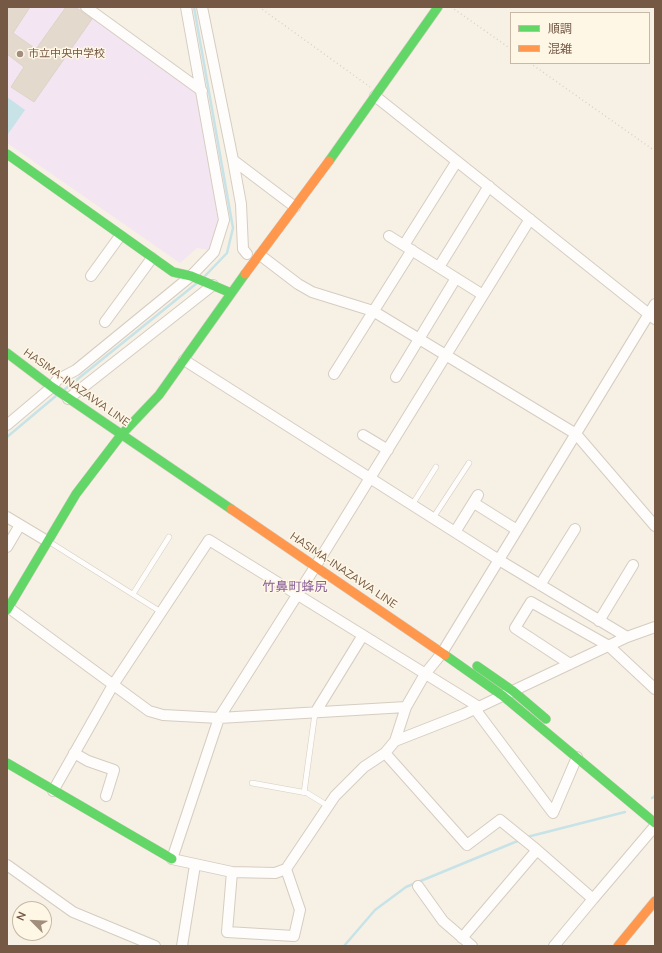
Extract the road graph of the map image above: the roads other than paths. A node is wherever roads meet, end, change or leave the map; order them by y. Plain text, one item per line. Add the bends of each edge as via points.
1 (86, 7) edge
2 (186, 7) edge
3 (202, 7) edge
4 (438, 7) edge
5 (202, 91) junction
6 (376, 94) junction
7 (7, 154) edge
8 (233, 160) junction
9 (457, 161) junction
10 (489, 186) junction
11 (295, 207) junction
12 (530, 219) junction
13 (120, 236) junction
14 (390, 236) dead end
15 (408, 248) junction
16 (247, 254) dead end
17 (260, 255) junction
18 (152, 258) junction
19 (439, 267) junction
20 (91, 276) dead end
21 (456, 278) junction
22 (201, 280) junction
23 (231, 293) junction
24 (483, 295) junction
25 (655, 304) edge
26 (374, 311) junction
27 (652, 316) edge
28 (105, 322) dead end
29 (419, 338) junction
30 (7, 342) edge
31 (7, 353) edge
32 (445, 355) junction
33 (184, 360) junction
34 (334, 374) dead end
35 (396, 377) dead end
36 (63, 390) junction
37 (7, 426) edge
38 (124, 432) junction
39 (576, 434) junction
40 (364, 435) dead end
41 (388, 450) junction
42 (469, 463) dead end
43 (436, 467) dead end
44 (370, 479) junction
45 (412, 505) junction
46 (7, 517) edge
47 (433, 518) junction
48 (20, 525) junction
49 (655, 526) edge
50 (575, 529) dead end
51 (517, 530) junction
52 (455, 532) junction
53 (170, 537) dead end
54 (47, 540) junction
55 (7, 547) edge
56 (499, 560) junction
57 (318, 564) junction
58 (633, 565) dead end
59 (540, 585) junction
60 (133, 594) junction
61 (297, 594) junction
62 (8, 609) edge
63 (161, 612) junction
64 (599, 621) junction
65 (655, 627) edge
66 (363, 635) junction
67 (627, 637) junction
68 (609, 646) junction
69 (444, 649) junction
70 (570, 664) junction
71 (425, 674) junction
72 (113, 685) junction
73 (655, 689) edge
74 (513, 691) junction
75 (503, 696) junction
76 (406, 707) junction
77 (477, 708) junction
78 (315, 713) junction
79 (219, 718) junction
80 (395, 741) junction
81 (74, 753) junction
82 (385, 753) junction
83 (587, 754) dead end
84 (577, 757) junction
85 (7, 763) edge
86 (252, 783) dead end
87 (52, 790) junction
88 (633, 792) dead end
89 (304, 793) junction
90 (106, 796) dead end
91 (328, 806) junction
92 (655, 811) edge
93 (655, 824) edge
94 (537, 850) junction
95 (172, 859) junction
96 (7, 865) edge
97 (195, 865) junction
98 (286, 869) junction
99 (232, 872) junction
100 (418, 886) dead end
101 (593, 899) junction
102 (655, 901) edge
103 (462, 938) junction
104 (155, 946) edge
105 (182, 946) edge
106 (472, 946) edge
107 (554, 946) edge
108 (618, 946) edge

1 - 5 street
2 - 5 street
3 - 8 street
4 - 6 street
5 - 22 street via 224,220 214,252
6 - 9 street
6 - 11 street
7 - 13 street
8 - 11 street
8 - 16 street via 241,204 243,249
9 - 10 street
9 - 15 street
10 - 12 street
10 - 19 street
11 - 17 street
12 - 24 street
12 - 27 street
13 - 18 street
13 - 20 street
14 - 15 street
15 - 19 street
15 - 26 street
17 - 23 street
17 - 26 street via 312,292
18 - 22 street via 173,272
18 - 28 street
19 - 21 street
21 - 24 street
21 - 29 street
22 - 23 street
22 - 36 street
22 - 36 street via 76,370
23 - 33 street
24 - 32 street
25 - 27 street
26 - 29 street
26 - 34 street
27 - 39 street
29 - 32 street
29 - 35 street
30 - 36 street, HASIMA-INAZAWA LINE
31 - 36 street, HASIMA-INAZAWA LINE
32 - 39 street
32 - 41 street
33 - 38 street via 159,395
33 - 44 street
36 - 37 street
36 - 38 street, HASIMA-INAZAWA LINE
38 - 54 street via 76,494
38 - 57 street, HASIMA-INAZAWA LINE
39 - 49 street
39 - 51 street
40 - 41 street
41 - 44 street
42 - 47 lane
43 - 45 lane
44 - 45 street
44 - 57 street
45 - 47 street
46 - 48 street
47 - 52 street
48 - 54 street
48 - 55 street
50 - 59 street
51 - 52 street via 476,499
51 - 56 street
52 - 56 street
53 - 60 lane
54 - 60 lane
54 - 62 street
56 - 59 street
56 - 69 street
57 - 61 street
57 - 69 street, HASIMA-INAZAWA LINE
58 - 64 street
59 - 64 street
60 - 63 lane
61 - 63 street via 209,540
61 - 66 street
61 - 79 street
62 - 72 street
63 - 72 street
64 - 67 street
65 - 67 street
66 - 71 street
66 - 78 street
67 - 68 street
68 - 70 street
68 - 70 street via 531,602 515,628
68 - 73 street
69 - 71 street
69 - 74 street, HASIMA-INAZAWA LINE
69 - 75 street, HASIMA-INAZAWA LINE
70 - 74 street
71 - 76 street
71 - 77 street
72 - 79 street via 149,711 163,715
72 - 81 street
74 - 75 street
74 - 83 street, HASIMA-INAZAWA LINE
75 - 77 street
75 - 84 street, HASIMA-INAZAWA LINE
76 - 78 street
76 - 80 street
77 - 80 street
77 - 84 street via 554,813
78 - 79 street
78 - 89 lane
79 - 95 street
80 - 82 street
81 - 87 street
81 - 90 street via 114,770
82 - 91 street via 364,767
82 - 94 street via 467,844 500,820
84 - 93 street, HASIMA-INAZAWA LINE
85 - 87 street
86 - 89 lane
87 - 95 street
88 - 92 street
89 - 91 lane
91 - 98 street
93 - 101 street
94 - 101 street
94 - 103 street
95 - 97 street
96 - 104 street via 73,912
97 - 99 street
97 - 105 street
98 - 99 street via 276,873
98 - 99 street via 300,910 294,936 227,932
100 - 103 street via 442,921
101 - 107 street
102 - 108 street
103 - 106 street

